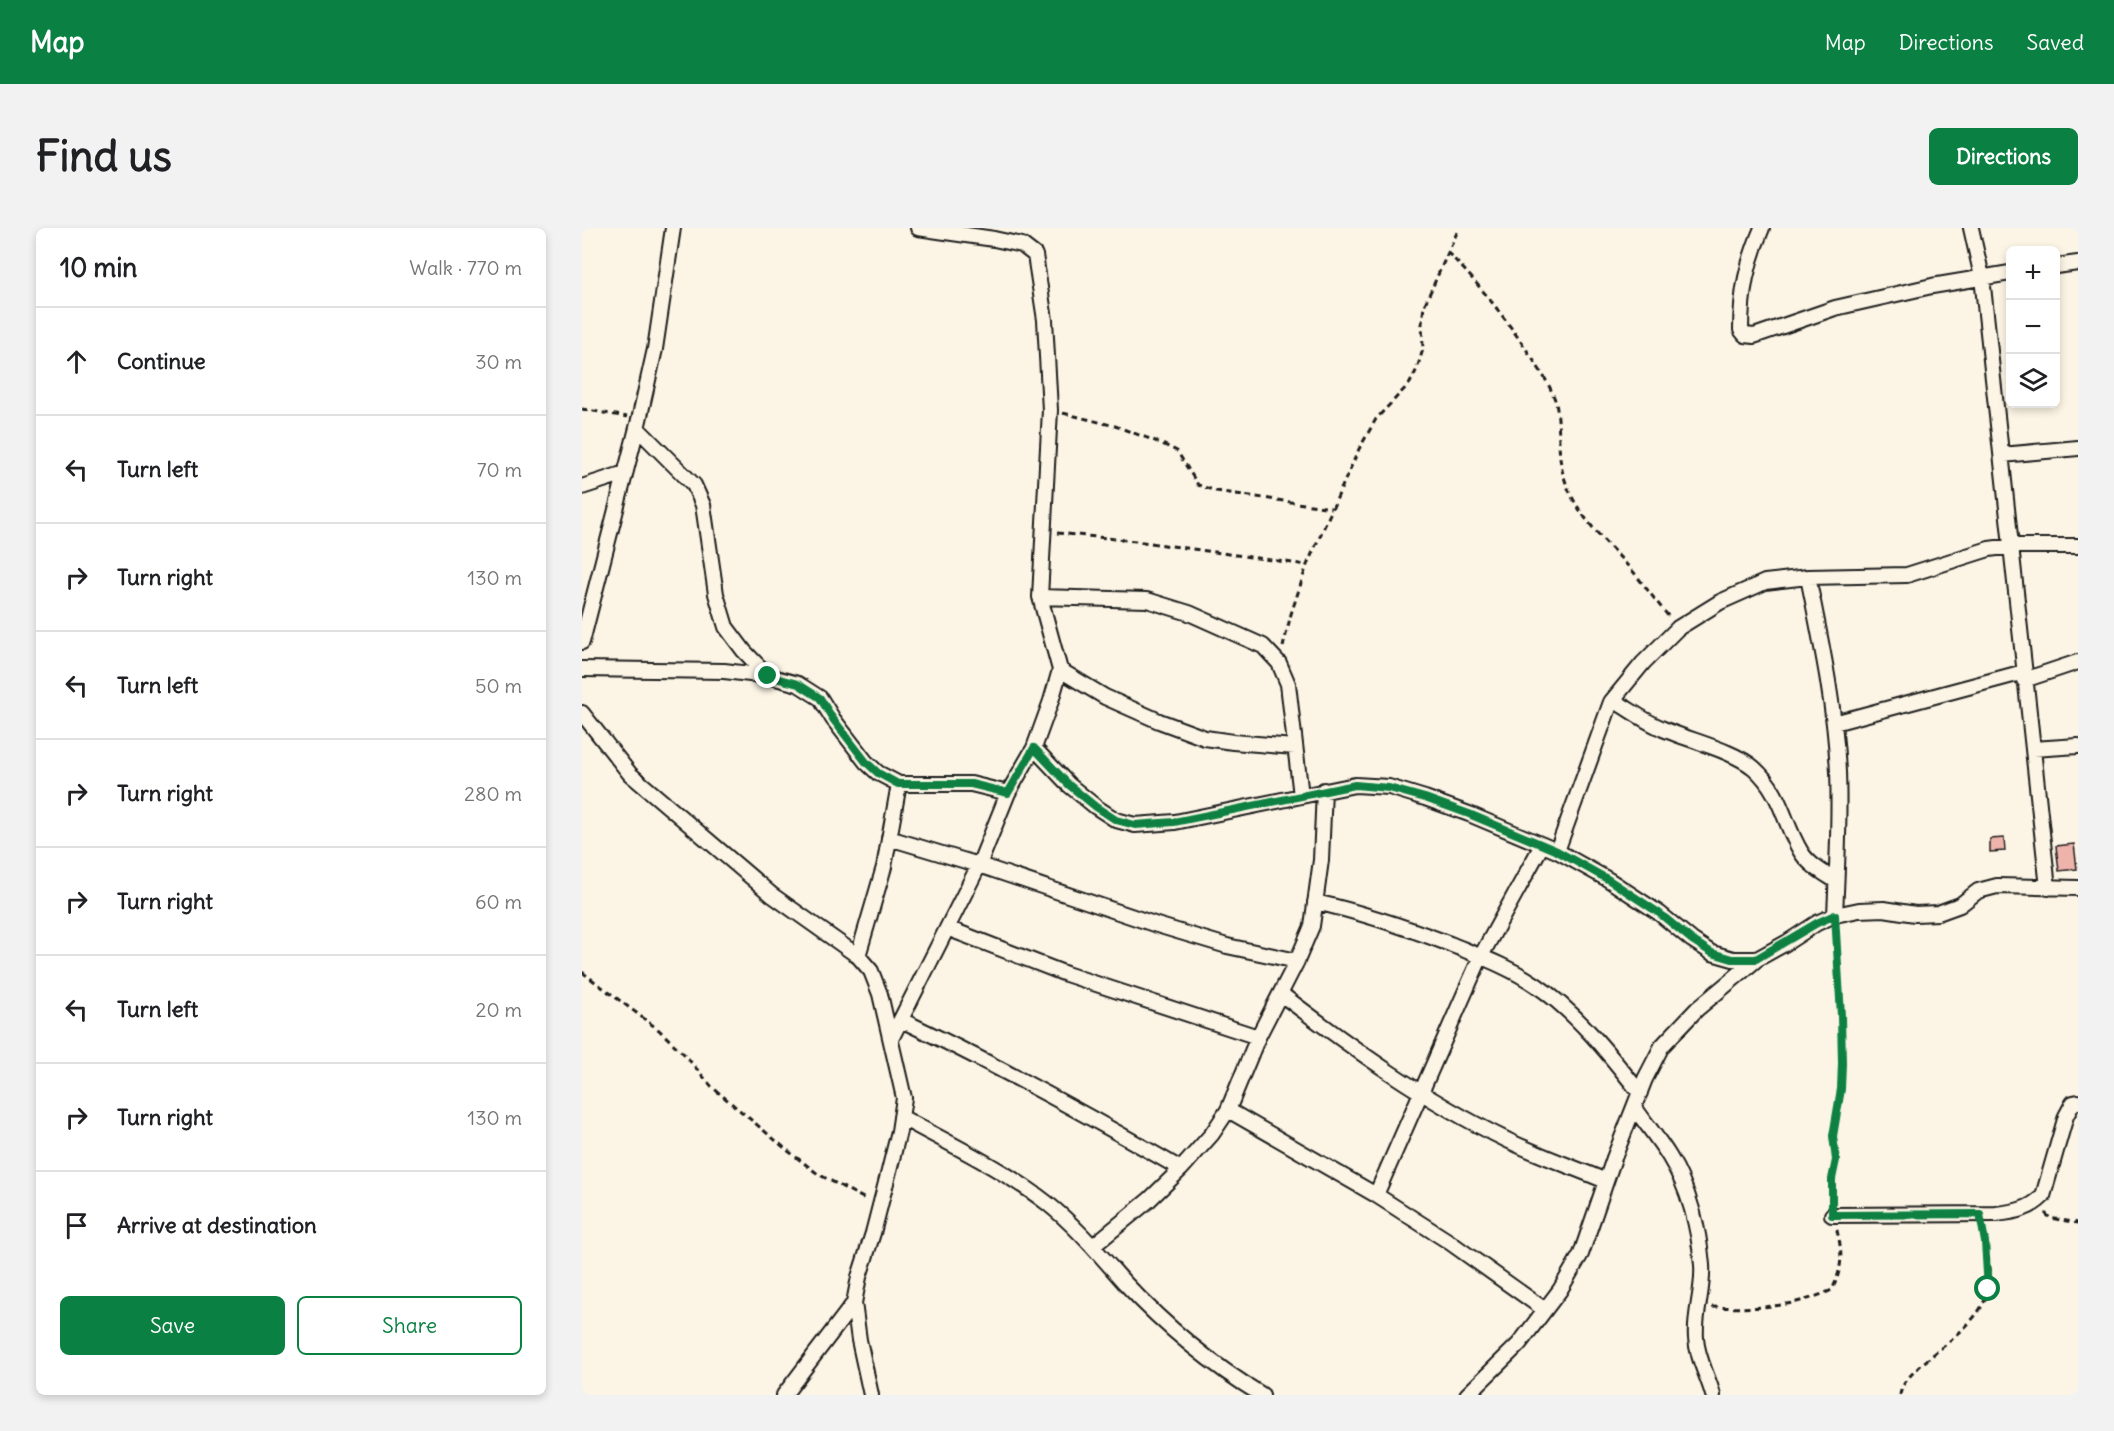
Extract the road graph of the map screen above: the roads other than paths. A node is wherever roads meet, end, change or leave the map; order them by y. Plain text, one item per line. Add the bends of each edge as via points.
1 (673, 228) edge
2 (918, 228) edge
3 (1762, 228) edge
4 (1971, 228) edge
5 (2078, 263) edge
6 (2060, 265) edge
7 (2006, 273) edge
8 (1982, 276) junction
9 (638, 424) junction
10 (2078, 448) edge
11 (2002, 455) junction
12 (625, 473) junction
13 (582, 488) edge
14 (2012, 546) junction
15 (2078, 546) edge
16 (1808, 577) junction
17 (1040, 597) junction
18 (582, 642) edge
19 (2078, 662) edge
20 (582, 669) edge
21 (1060, 670) junction
22 (768, 676) junction
23 (2024, 676) junction
24 (1613, 700) junction
25 (582, 713) edge
26 (1834, 723) junction
27 (2078, 746) edge
28 (1295, 747) junction
29 (1034, 748) junction
30 (2033, 749) junction
31 (898, 784) junction
32 (1324, 790) junction
33 (1008, 793) junction
34 (1301, 796) junction
35 (889, 838) junction
36 (1542, 845) junction
37 (1557, 851) junction
38 (979, 865) junction
39 (1836, 881) junction
40 (2048, 888) junction
41 (2078, 888) edge
42 (1315, 902) junction
43 (1835, 915) junction
44 (947, 928) junction
45 (858, 956) junction
46 (1481, 956) junction
47 (1756, 959) junction
48 (1297, 961) junction
49 (1281, 994) junction
50 (901, 1020) junction
51 (1258, 1037) junction
52 (891, 1039) junction
53 (1420, 1092) junction
54 (1640, 1093) junction
55 (2076, 1099) edge
56 (1635, 1108) junction
57 (1228, 1110) junction
58 (901, 1117) junction
59 (1181, 1169) junction
60 (1606, 1181) junction
61 (1376, 1195) junction
62 (1832, 1215) road end
63 (1093, 1245) junction
64 (854, 1303) junction
65 (1545, 1310) junction
66 (784, 1395) edge
67 (871, 1395) edge
68 (1262, 1395) edge
69 (1467, 1395) edge
70 (1713, 1395) edge

1 - 9 street via 655,349
2 - 17 street via 1022,245 1035,255 1045,320 1050,410
3 - 8 street via 1751,253 1742,292 1741,330 1745,335 1754,336 1835,308
4 - 8 street
5 - 6 street
7 - 8 street
8 - 11 street
9 - 12 street
9 - 22 street via 694,485 703,505 716,594 726,627
10 - 11 street
11 - 14 street
12 - 13 street
12 - 18 street
14 - 15 street
14 - 16 street via 1989,549 1907,575
14 - 23 street
16 - 24 street via 1765,582 1720,602 1678,628
16 - 26 street
17 - 21 street
17 - 28 street via 1147,600 1263,646 1279,663 1288,684
19 - 23 street
20 - 22 street via 724,671
21 - 28 street via 1105,697 1205,738
21 - 29 street
22 - 31 street via 798,684 820,698 866,762
23 - 26 street
23 - 30 street
24 - 37 street
24 - 39 street via 1659,728 1730,754 1753,767 1775,792 1802,852
25 - 45 street via 630,774 759,884
26 - 39 street via 1838,772
27 - 30 street
28 - 34 street
29 - 33 street
29 - 34 street via 1096,807 1116,820 1135,825 1174,822
30 - 40 street
31 - 33 street via 971,784
31 - 35 street
32 - 34 street
32 - 36 street via 1355,785 1389,788 1469,814
32 - 42 street
33 - 38 street
35 - 38 street
35 - 45 street
36 - 37 street
36 - 46 street
37 - 47 street via 1609,880 1712,953 1732,959
38 - 44 street
38 - 48 street via 1157,925
39 - 43 street
40 - 41 street
40 - 43 street via 1997,886 1978,891 1960,905 1938,913 1884,909
42 - 46 street via 1371,915
42 - 48 street via 1312,926
43 - 47 street
44 - 50 street
44 - 51 street via 1066,974
45 - 52 street via 871,971
46 - 53 street
46 - 54 street via 1537,986 1583,1026
47 - 54 street via 1697,1009 1662,1046
48 - 49 street
49 - 51 street
49 - 53 street
50 - 52 street
50 - 59 street via 1061,1100
51 - 57 street
52 - 58 street via 904,1098
53 - 60 street via 1505,1139
53 - 61 street
54 - 56 street
55 - 62 street via 2066,1116 2043,1197 2034,1205 2018,1211 1980,1214
56 - 60 street
56 - 70 street via 1670,1158 1689,1200 1702,1269 1696,1340
57 - 59 street
57 - 61 street
58 - 63 street via 993,1168 1047,1204
58 - 64 street
59 - 63 street
60 - 65 street via 1581,1254
61 - 65 street
63 - 68 street via 1126,1283 1188,1342
64 - 66 street
64 - 67 street
65 - 69 street via 1519,1344

